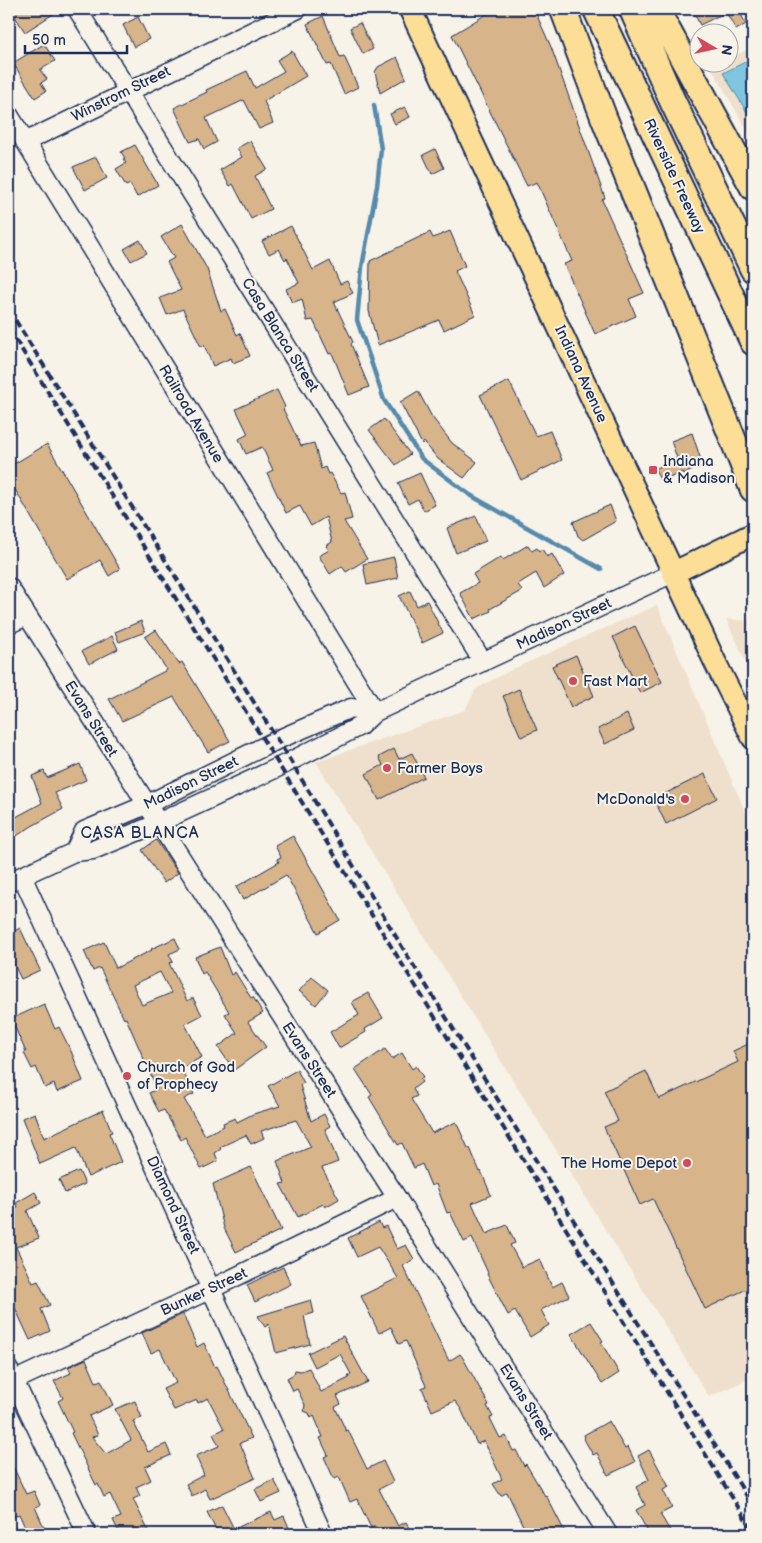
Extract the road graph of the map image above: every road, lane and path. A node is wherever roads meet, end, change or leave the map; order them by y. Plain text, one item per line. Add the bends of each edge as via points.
1 (77, 9) edge
2 (298, 9) edge
3 (410, 9) edge
4 (562, 9) edge
5 (596, 9) edge
6 (632, 9) edge
7 (656, 9) edge
8 (128, 91) junction
9 (9, 115) edge
10 (25, 142) junction
11 (753, 187) edge
12 (753, 269) edge
13 (753, 342) edge
14 (753, 488) edge
15 (753, 534) edge
16 (673, 573) junction
17 (9, 587) edge
18 (26, 616) junction
19 (9, 624) edge
20 (483, 662) junction
21 (375, 712) junction
22 (753, 738) edge
23 (146, 805) junction
24 (158, 823) junction
25 (74, 852) junction
26 (15, 879) edge
27 (398, 1198) junction
28 (211, 1289) junction
29 (10, 1378) edge
30 (87, 1534) edge
31 (323, 1534) edge
32 (608, 1534) edge

1 - 8 street, Casa Blanca Street
2 - 8 street, Winstrom Street
3 - 16 main road, Indiana Avenue
4 - 14 highway
5 - 13 highway, Riverside Freeway
6 - 12 highway, Riverside Freeway
7 - 11 highway
8 - 10 street, Winstrom Street
8 - 20 street, Casa Blanca Street
9 - 10 street, Railroad Avenue
10 - 21 street, Railroad Avenue
15 - 16 main road, Madison Street
16 - 20 street, Madison Street
16 - 22 main road, Indiana Avenue
17 - 18 street, Evans Street
18 - 19 street
18 - 23 street, Evans Street
20 - 21 street, Madison Street
21 - 23 street, Madison Street via 351,708
21 - 24 street, Madison Street via 360,726
23 - 24 street, Evans Street
23 - 25 street, Madison Street via 84,831
24 - 25 street, Madison Street via 93,850
24 - 27 street, Evans Street
25 - 26 street, Madison Street
26 - 28 street, Diamond Street
27 - 28 street, Bunker Street
27 - 32 street, Evans Street
28 - 29 street, Bunker Street
28 - 31 street, Diamond Street
29 - 30 street

